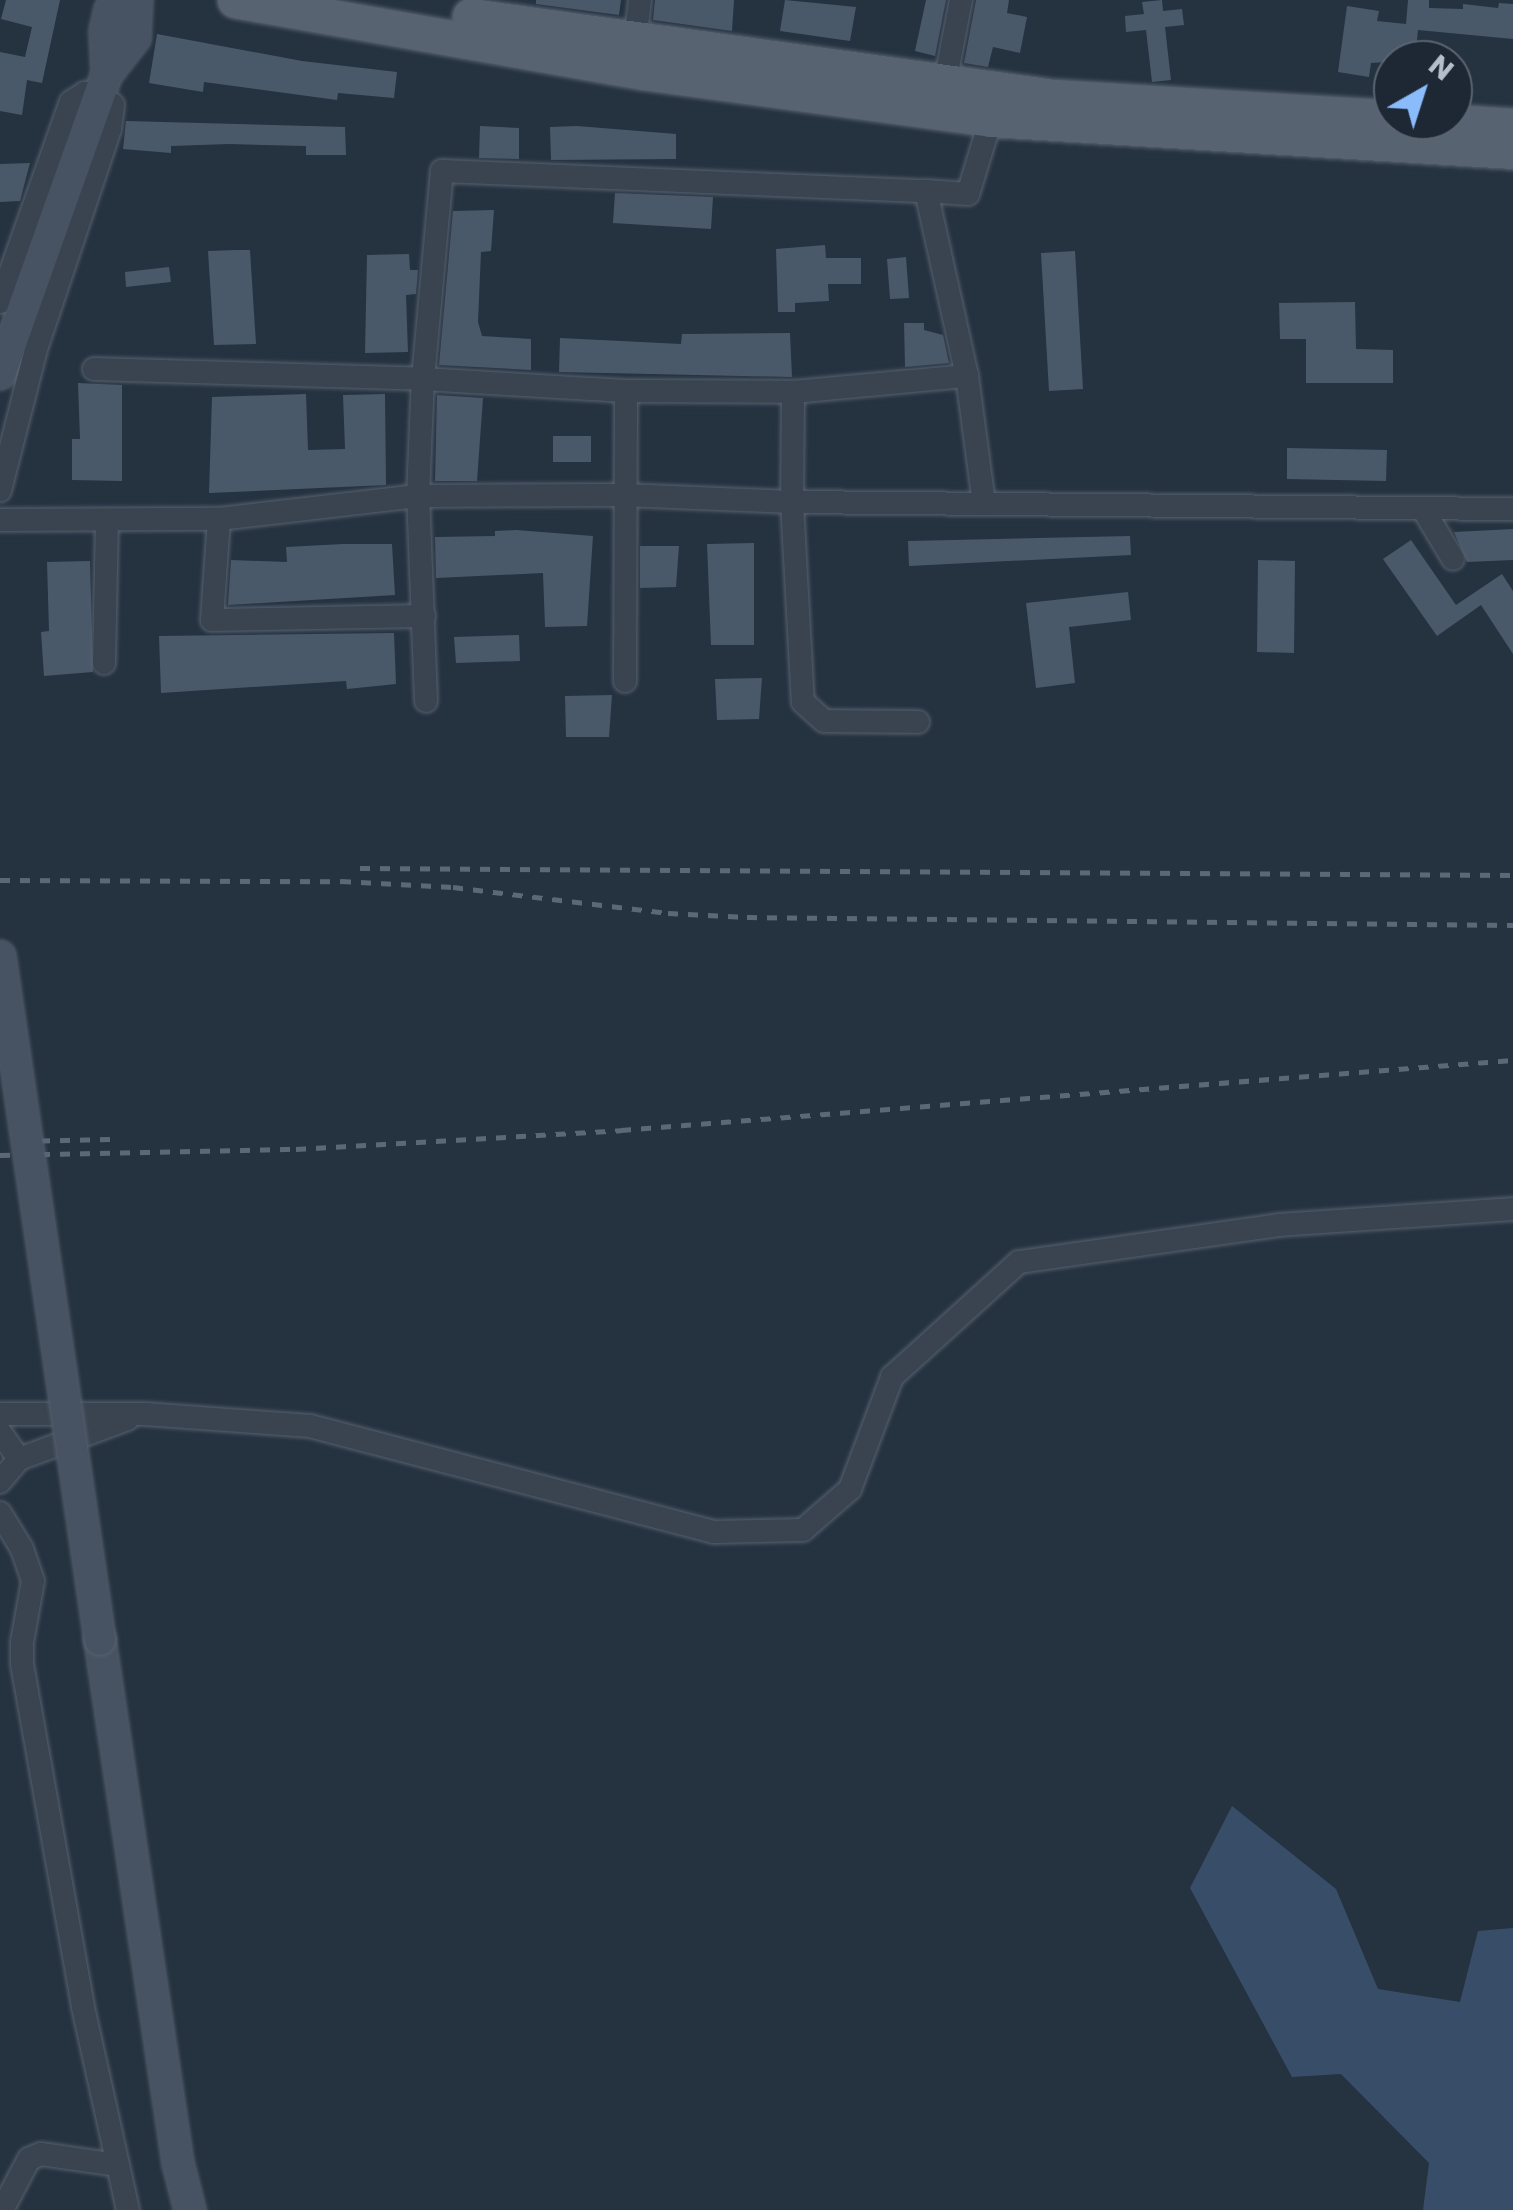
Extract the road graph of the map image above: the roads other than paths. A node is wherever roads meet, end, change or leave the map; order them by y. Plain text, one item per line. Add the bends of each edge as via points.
1 (119, 0) edge
2 (137, 0) edge
3 (235, 0) edge
4 (375, 0) edge
5 (640, 0) edge
6 (961, 0) edge
7 (635, 42) junction
8 (945, 83) junction
9 (100, 91) junction
10 (1373, 117) edge
11 (991, 119) junction
12 (1473, 123) edge
13 (1513, 126) edge
14 (1513, 151) edge
15 (926, 191) junction
16 (0, 300) edge
17 (94, 369) dead end
18 (0, 374) edge
19 (967, 376) junction
20 (422, 379) junction
21 (626, 391) junction
22 (793, 392) junction
23 (0, 490) edge
24 (624, 495) junction
25 (418, 496) junction
26 (792, 502) junction
27 (984, 504) junction
28 (1423, 509) junction
29 (1513, 509) edge
30 (0, 520) edge
31 (219, 520) junction
32 (106, 521) junction
33 (1453, 559) dead end
34 (424, 616) junction
35 (104, 663) dead end
36 (625, 681) dead end
37 (426, 700) dead end
38 (918, 722) dead end
39 (0, 956) edge
40 (1513, 1209) edge
41 (0, 1414) edge
42 (145, 1414) junction
43 (0, 1432) edge
44 (19, 1459) junction
45 (0, 1482) edge
46 (0, 1513) edge
47 (116, 2165) junction
48 (2, 2210) edge
49 (128, 2210) edge
50 (190, 2210) edge

1 - 9 street via 105,31
2 - 9 street via 135,38
3 - 11 main road via 644,72
4 - 7 main road
5 - 7 street
6 - 8 street
7 - 8 main road
8 - 10 main road via 1053,98
9 - 16 street via 70,102
9 - 18 street
9 - 23 street via 113,104 110,130 36,350
11 - 14 main road
11 - 15 street via 968,194
12 - 13 main road
15 - 19 street
15 - 20 street via 442,171
17 - 20 street
19 - 22 street
19 - 27 street
20 - 21 street
20 - 25 street
21 - 22 street
21 - 24 street
22 - 26 street
24 - 25 street
24 - 26 street
24 - 36 street
25 - 31 street
25 - 34 street
26 - 27 street
26 - 38 street via 803,702 824,722
27 - 28 street
28 - 29 street
28 - 33 street
30 - 32 street
31 - 32 street
31 - 34 street via 212,620
32 - 35 street
34 - 37 street
39 - 50 street, bridge
40 - 42 street via 1278,1225 1019,1262 892,1377 850,1489 803,1530 713,1532 310,1426
41 - 42 street
42 - 44 street
43 - 44 street
44 - 45 street
46 - 47 street via 33,1581 22,1664
47 - 48 street via 41,2154 28,2159
47 - 49 street

